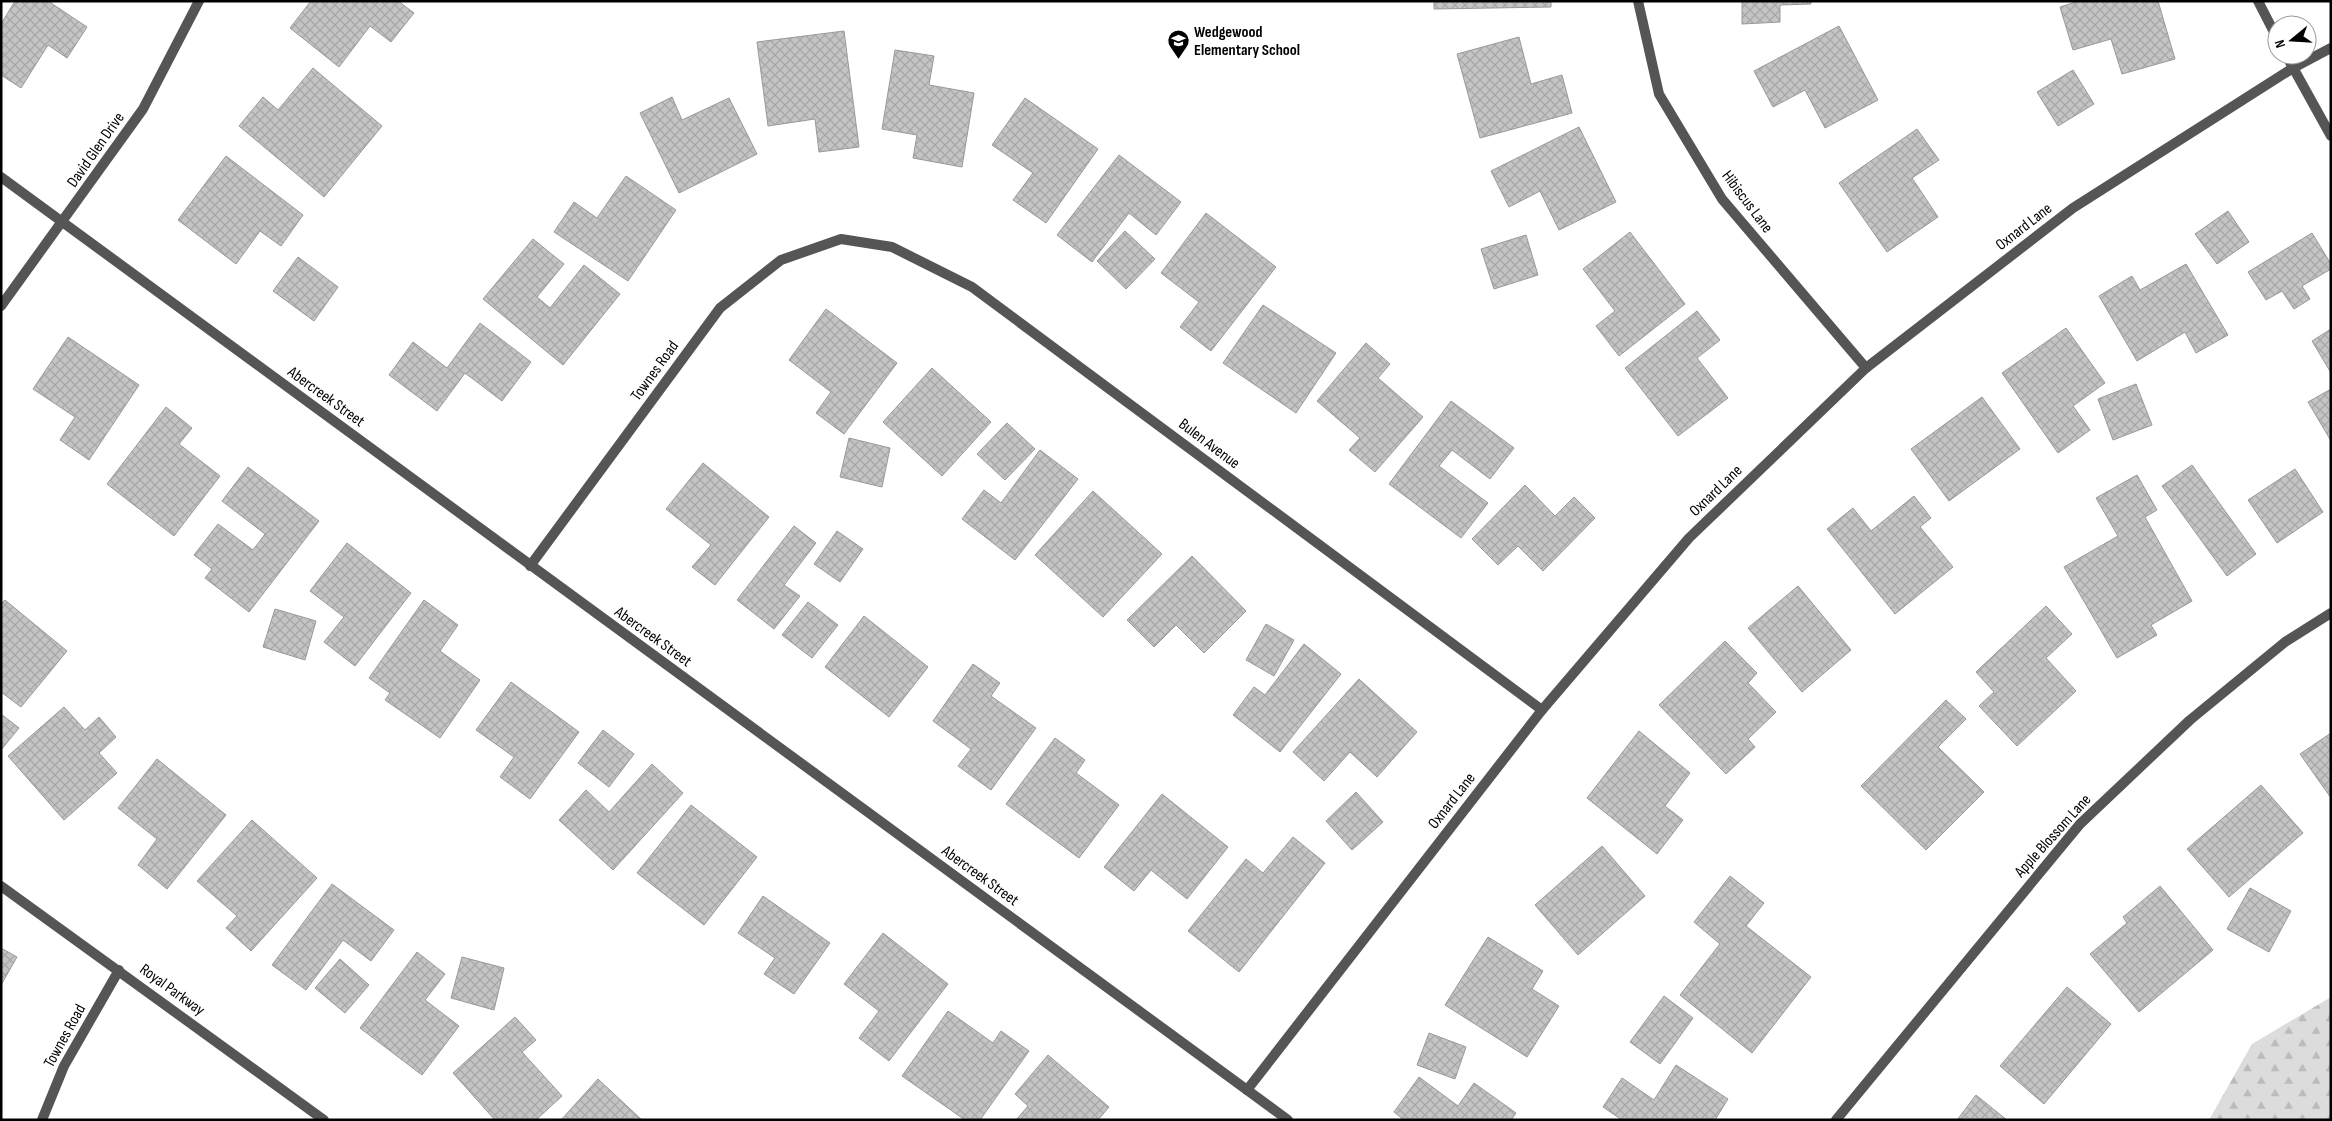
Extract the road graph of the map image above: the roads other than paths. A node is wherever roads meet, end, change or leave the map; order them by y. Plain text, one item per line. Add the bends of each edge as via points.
1 (199, 1) edge
2 (1638, 1) edge
3 (2258, 1) edge
4 (2267, 19) edge
5 (2331, 48) edge
6 (2291, 65) edge
7 (2293, 68) junction
8 (2331, 136) edge
9 (1, 177) edge
10 (63, 222) junction
11 (841, 239) joint
12 (1, 306) edge
13 (1866, 368) junction
14 (530, 566) junction
15 (2331, 613) edge
16 (1542, 710) junction
17 (1, 886) edge
18 (119, 970) junction
19 (1247, 1090) junction
20 (42, 1120) edge
21 (324, 1120) edge
22 (1288, 1120) edge
23 (1836, 1120) edge

1 - 10 street, David Glen Drive via 143,109
2 - 13 street, Hibiscus Lane via 1659,94 1722,199
3 - 4 street
5 - 7 street, Oxnard Lane
6 - 7 street
7 - 8 street
7 - 13 street, Oxnard Lane via 2073,208
9 - 10 street, Abercreek Street
10 - 12 street, David Glen Drive
10 - 14 street, Abercreek Street
11 - 14 street, Townes Road via 781,260 720,308
11 - 16 street, Bulen Avenue via 892,248 972,287
13 - 16 street, Oxnard Lane via 1689,538
14 - 19 street, Abercreek Street
15 - 23 street, Apple Blossom Lane via 2285,642 2190,720 2080,824
16 - 19 street, Oxnard Lane
17 - 18 street, Royal Parkway
18 - 20 street, Townes Road via 64,1066
18 - 21 street, Royal Parkway
19 - 22 street, Abercreek Street

